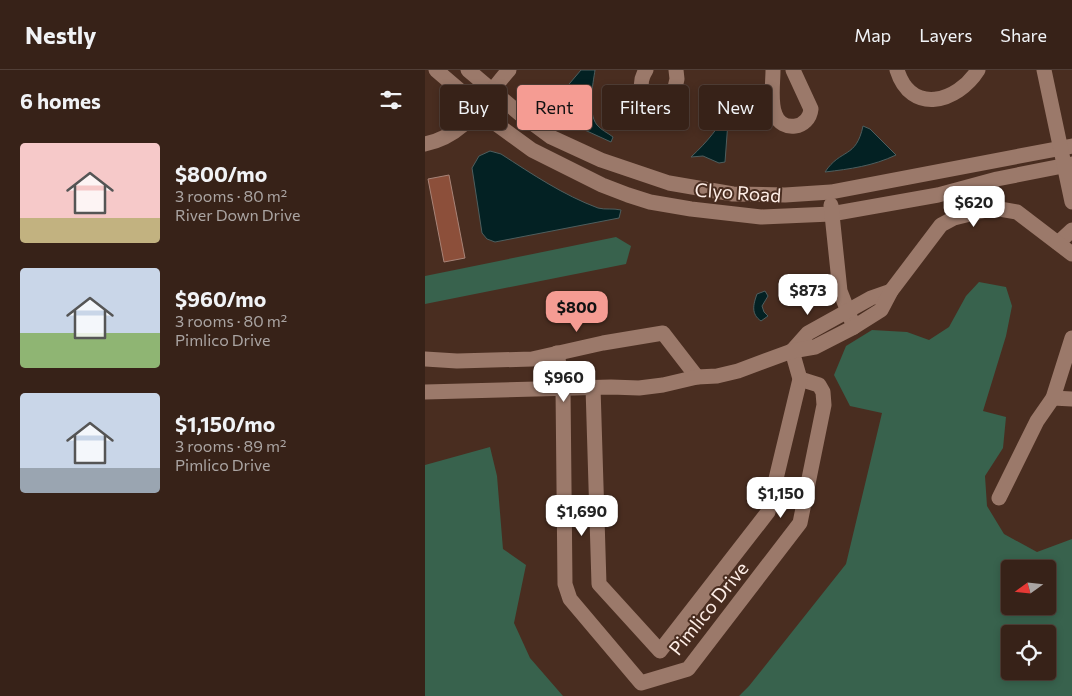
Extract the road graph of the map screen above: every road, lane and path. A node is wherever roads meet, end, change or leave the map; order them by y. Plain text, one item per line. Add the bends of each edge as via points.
1 (436, 70) edge
2 (468, 70) edge
3 (509, 70) edge
4 (646, 70) edge
5 (676, 70) edge
6 (773, 70) edge
7 (793, 70) edge
8 (897, 70) edge
9 (978, 70) edge
10 (1044, 70) edge
11 (454, 85) edge
12 (486, 85) edge
13 (496, 85) edge
14 (507, 102) edge
15 (458, 130) edge
16 (504, 130) edge
17 (425, 144) edge
18 (1066, 148) edge
19 (1068, 165) edge
20 (831, 192) junction
21 (1072, 202) edge
22 (831, 214) junction
23 (1072, 230) edge
24 (1057, 243) junction
25 (1072, 254) edge
26 (891, 291) junction
27 (848, 311) junction
28 (854, 327) junction
29 (1072, 338) edge
30 (792, 351) junction
31 (557, 353) junction
32 (425, 360) edge
33 (697, 377) junction
34 (800, 379) junction
35 (593, 387) junction
36 (563, 388) junction
37 (425, 392) edge
38 (1053, 398) junction
39 (1072, 399) edge
40 (999, 498) dead end

1 - 11 street, Clyo Road
2 - 12 street, Clyo Road
3 - 13 street
4 - 5 street via 641,88 647,100 657,104 673,96
6 - 7 street via 775,116 784,124 795,127 808,120 811,110
8 - 9 street via 903,85 911,93 920,98 936,99 959,91
10 - 18 street
14 - 20 street, Clyo Road via 551,137 601,160 669,183 733,194
15 - 17 street via 443,140
16 - 22 street, Clyo Road via 532,150 602,185 650,202 753,216
18 - 19 street
18 - 20 street, Clyo Road
19 - 21 street
19 - 22 street, Clyo Road via 938,195
20 - 22 street
22 - 27 street via 840,291
23 - 24 street
24 - 25 street
24 - 26 street via 1017,212 1005,209 994,208 954,218 941,225
26 - 27 street
26 - 28 street via 881,310
27 - 28 street
27 - 30 street via 808,333
28 - 30 street via 815,347
29 - 38 street
30 - 33 street via 739,371
30 - 34 street, Pimlico Drive
31 - 32 street via 532,359
31 - 33 street via 663,333
31 - 36 street, Pimlico Drive
33 - 35 street via 639,388
34 - 35 street, Pimlico Drive via 768,512 660,651 599,584
34 - 36 street, Pimlico Drive via 819,385 824,405 800,523 688,669 641,683 570,598 565,584
35 - 36 street
36 - 37 street
38 - 39 street
38 - 40 street via 1037,421

